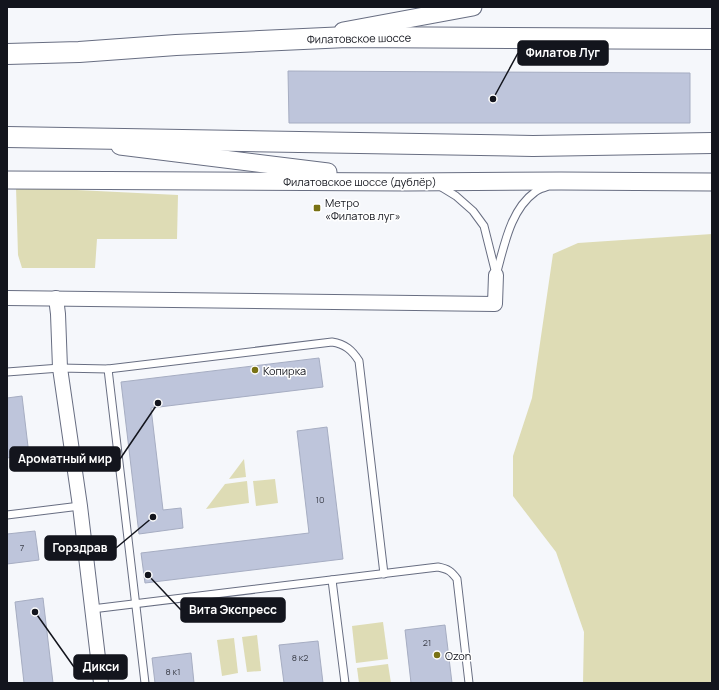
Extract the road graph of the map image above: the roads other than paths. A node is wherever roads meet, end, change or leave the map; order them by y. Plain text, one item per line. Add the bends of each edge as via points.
1 (473, 7) edge
2 (301, 39) junction
3 (712, 39) edge
4 (7, 54) edge
5 (7, 137) edge
6 (44, 137) junction
7 (712, 143) edge
8 (7, 180) edge
9 (561, 181) junction
10 (407, 182) junction
11 (432, 182) junction
12 (712, 182) edge
13 (496, 274) junction
14 (7, 298) edge
15 (56, 298) junction
16 (60, 368) junction
17 (108, 369) junction
18 (7, 372) edge
19 (80, 506) junction
20 (7, 515) edge
21 (384, 574) junction
22 (332, 580) junction
23 (136, 604) junction
24 (92, 609) junction
25 (101, 683) edge
26 (145, 683) edge
27 (345, 683) edge
28 (469, 683) edge

1 - 2 street
2 - 3 main road, Филатовское шоссе
2 - 4 main road, Филатовское шоссе
5 - 6 main road
6 - 7 main road via 533,146
6 - 10 street
8 - 10 street, Филатовское шоссе (дублёр)
9 - 11 street, Филатовское шоссе (дублёр)
9 - 12 street, Филатовское шоссе (дублёр)
9 - 13 lane via 535,191 523,204 512,222
10 - 11 street, Филатовское шоссе (дублёр)
11 - 13 lane via 456,196 473,211 484,226
13 - 15 street via 495,304
14 - 15 street
15 - 16 street
16 - 17 lane
16 - 18 lane
16 - 19 street
17 - 21 lane via 332,342 348,348 359,361
17 - 23 lane
19 - 20 lane
19 - 24 street
21 - 22 lane
21 - 28 lane via 438,567 447,569 457,579
22 - 23 lane
22 - 27 lane
23 - 24 lane
23 - 26 lane
24 - 25 street

